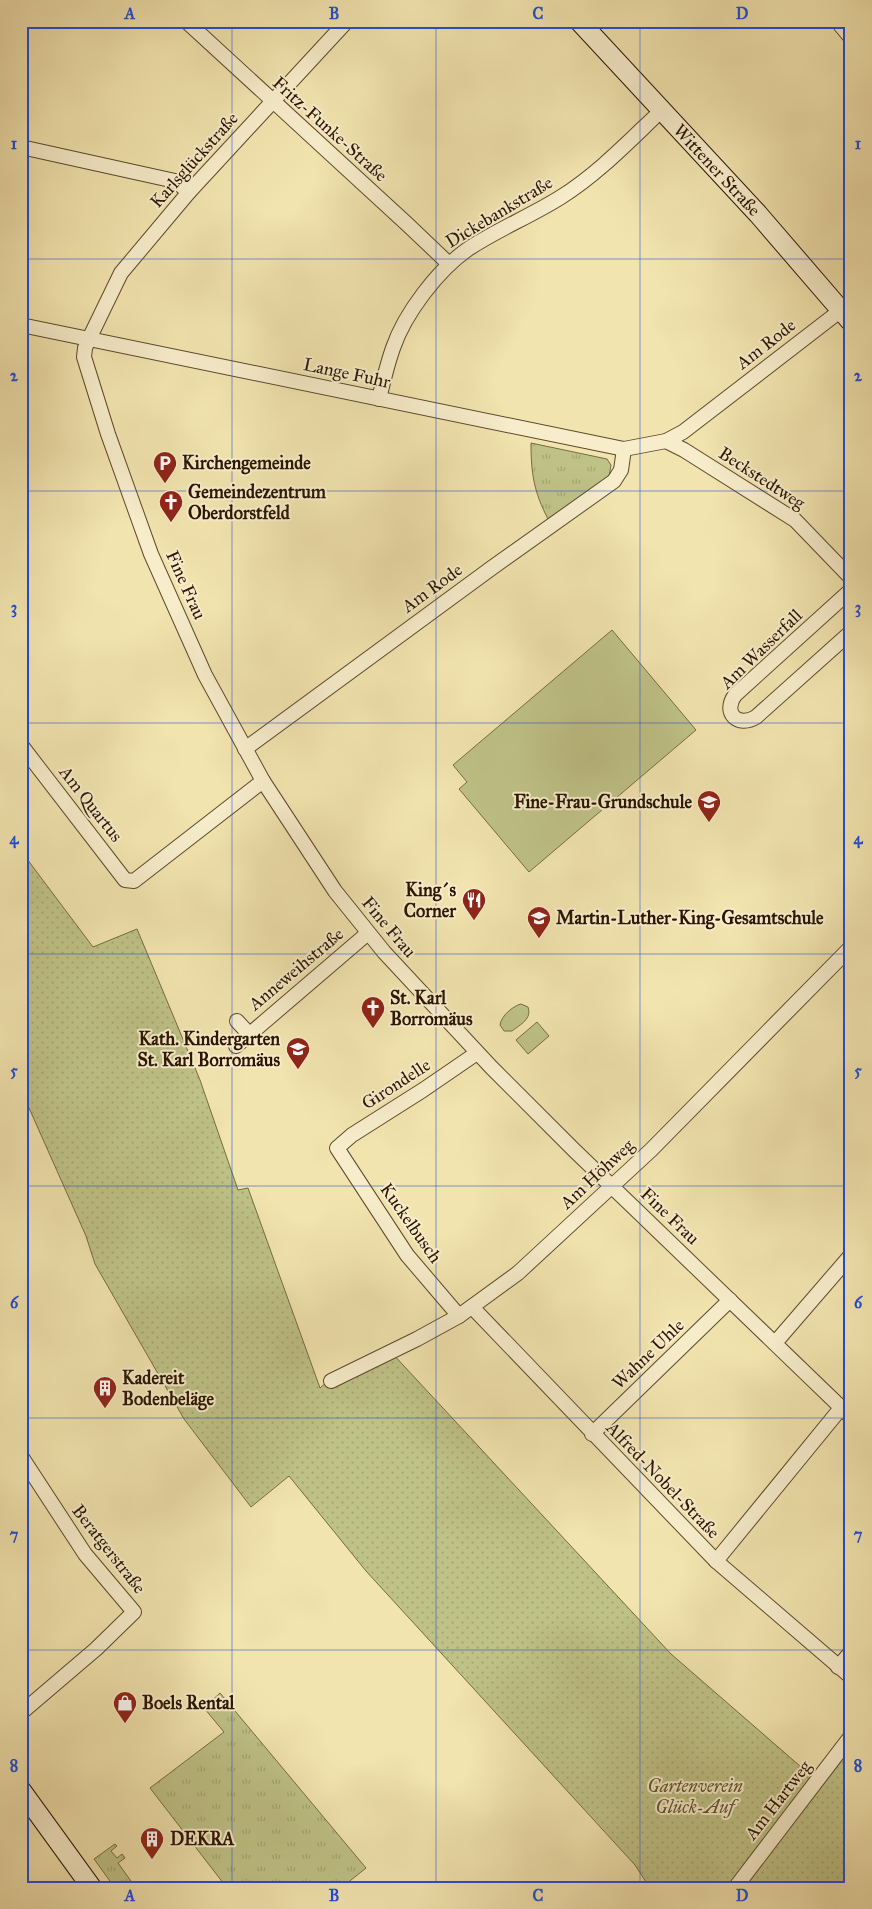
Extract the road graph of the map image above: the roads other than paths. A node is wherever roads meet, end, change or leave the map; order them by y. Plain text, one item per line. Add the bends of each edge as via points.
1 (186, 21) edge
2 (347, 21) edge
3 (579, 21) edge
4 (837, 21) edge
5 (851, 38) edge
6 (273, 102) junction
7 (662, 110) junction
8 (21, 147) edge
9 (189, 192) junction
10 (449, 264) junction
11 (845, 316) edge
12 (21, 325) edge
13 (89, 339) junction
14 (379, 400) junction
15 (666, 441) junction
16 (624, 449) junction
17 (851, 578) edge
18 (851, 590) edge
19 (851, 632) edge
20 (21, 745) edge
21 (245, 749) junction
22 (263, 781) junction
23 (368, 933) junction
24 (851, 947) edge
25 (237, 1021) dead end
26 (249, 1034) junction
27 (236, 1046) dead end
28 (477, 1052) junction
29 (337, 1148) joint
30 (612, 1186) junction
31 (851, 1255) edge
32 (730, 1300) junction
33 (472, 1307) junction
34 (459, 1316) junction
35 (776, 1343) junction
36 (331, 1381) dead end
37 (846, 1412) edge
38 (592, 1434) junction
39 (21, 1456) edge
40 (716, 1561) junction
41 (851, 1652) edge
42 (838, 1667) junction
43 (851, 1677) edge
44 (21, 1713) edge
45 (851, 1736) edge
46 (21, 1790) edge
47 (92, 1888) edge
48 (735, 1888) edge

1 - 6 street, Fritz-Funke-Straße
2 - 6 street, Karlsglückstraße
3 - 7 main road, Wittener Straße
4 - 5 street
6 - 9 street, Karlsglückstraße
6 - 10 street, Fritz-Funke-Straße
7 - 10 street, Dickebankstraße via 617,153 562,196 493,233
7 - 11 main road, Wittener Straße via 758,214
8 - 9 street via 175,181
9 - 13 street, Karlsglückstraße via 121,273
10 - 14 street, Dickebankstraße via 402,328
11 - 15 street, Am Rode
12 - 13 street, Lange Fuhr
13 - 14 street, Lange Fuhr
13 - 21 street, Fine Frau via 84,357 148,545 205,675
14 - 16 street, Lange Fuhr
15 - 16 street, Lange Fuhr
15 - 17 street, Beckstedtweg via 795,520
16 - 21 street, Am Rode via 621,470 614,481
18 - 19 street, Am Wasserfall via 735,695 729,706 730,712 739,721 746,722 756,717
20 - 22 street, Am Quartus via 124,880 134,881
21 - 22 street, Fine Frau
22 - 23 street, Fine Frau via 335,891
23 - 26 street, Anneweihstraße
23 - 28 street, Fine Frau
24 - 30 street, Am Höhweg
25 - 26 street, Anneweihstraße
26 - 27 street, Anneweihstraße
28 - 29 street, Girondelle
28 - 30 street, Fine Frau
29 - 34 street, Kuckelbusch via 407,1255
30 - 32 street, Fine Frau
30 - 33 street, Am Höhweg via 518,1273
31 - 35 street
32 - 35 street, Fine Frau
32 - 38 street, Wahne Uhle
33 - 34 street, Am Höhweg
33 - 38 street, Alfred-Nobel-Straße
34 - 36 street, Am Höhweg
35 - 37 street, Fine Frau
37 - 40 street via 764,1500
38 - 40 street, Alfred-Nobel-Straße
39 - 44 street, Beratgerstraße via 85,1554 134,1612
40 - 42 street, Alfred-Nobel-Straße
41 - 42 street
42 - 43 street, Alfred-Nobel-Straße
45 - 48 street, Am Hartweg
46 - 47 main road

